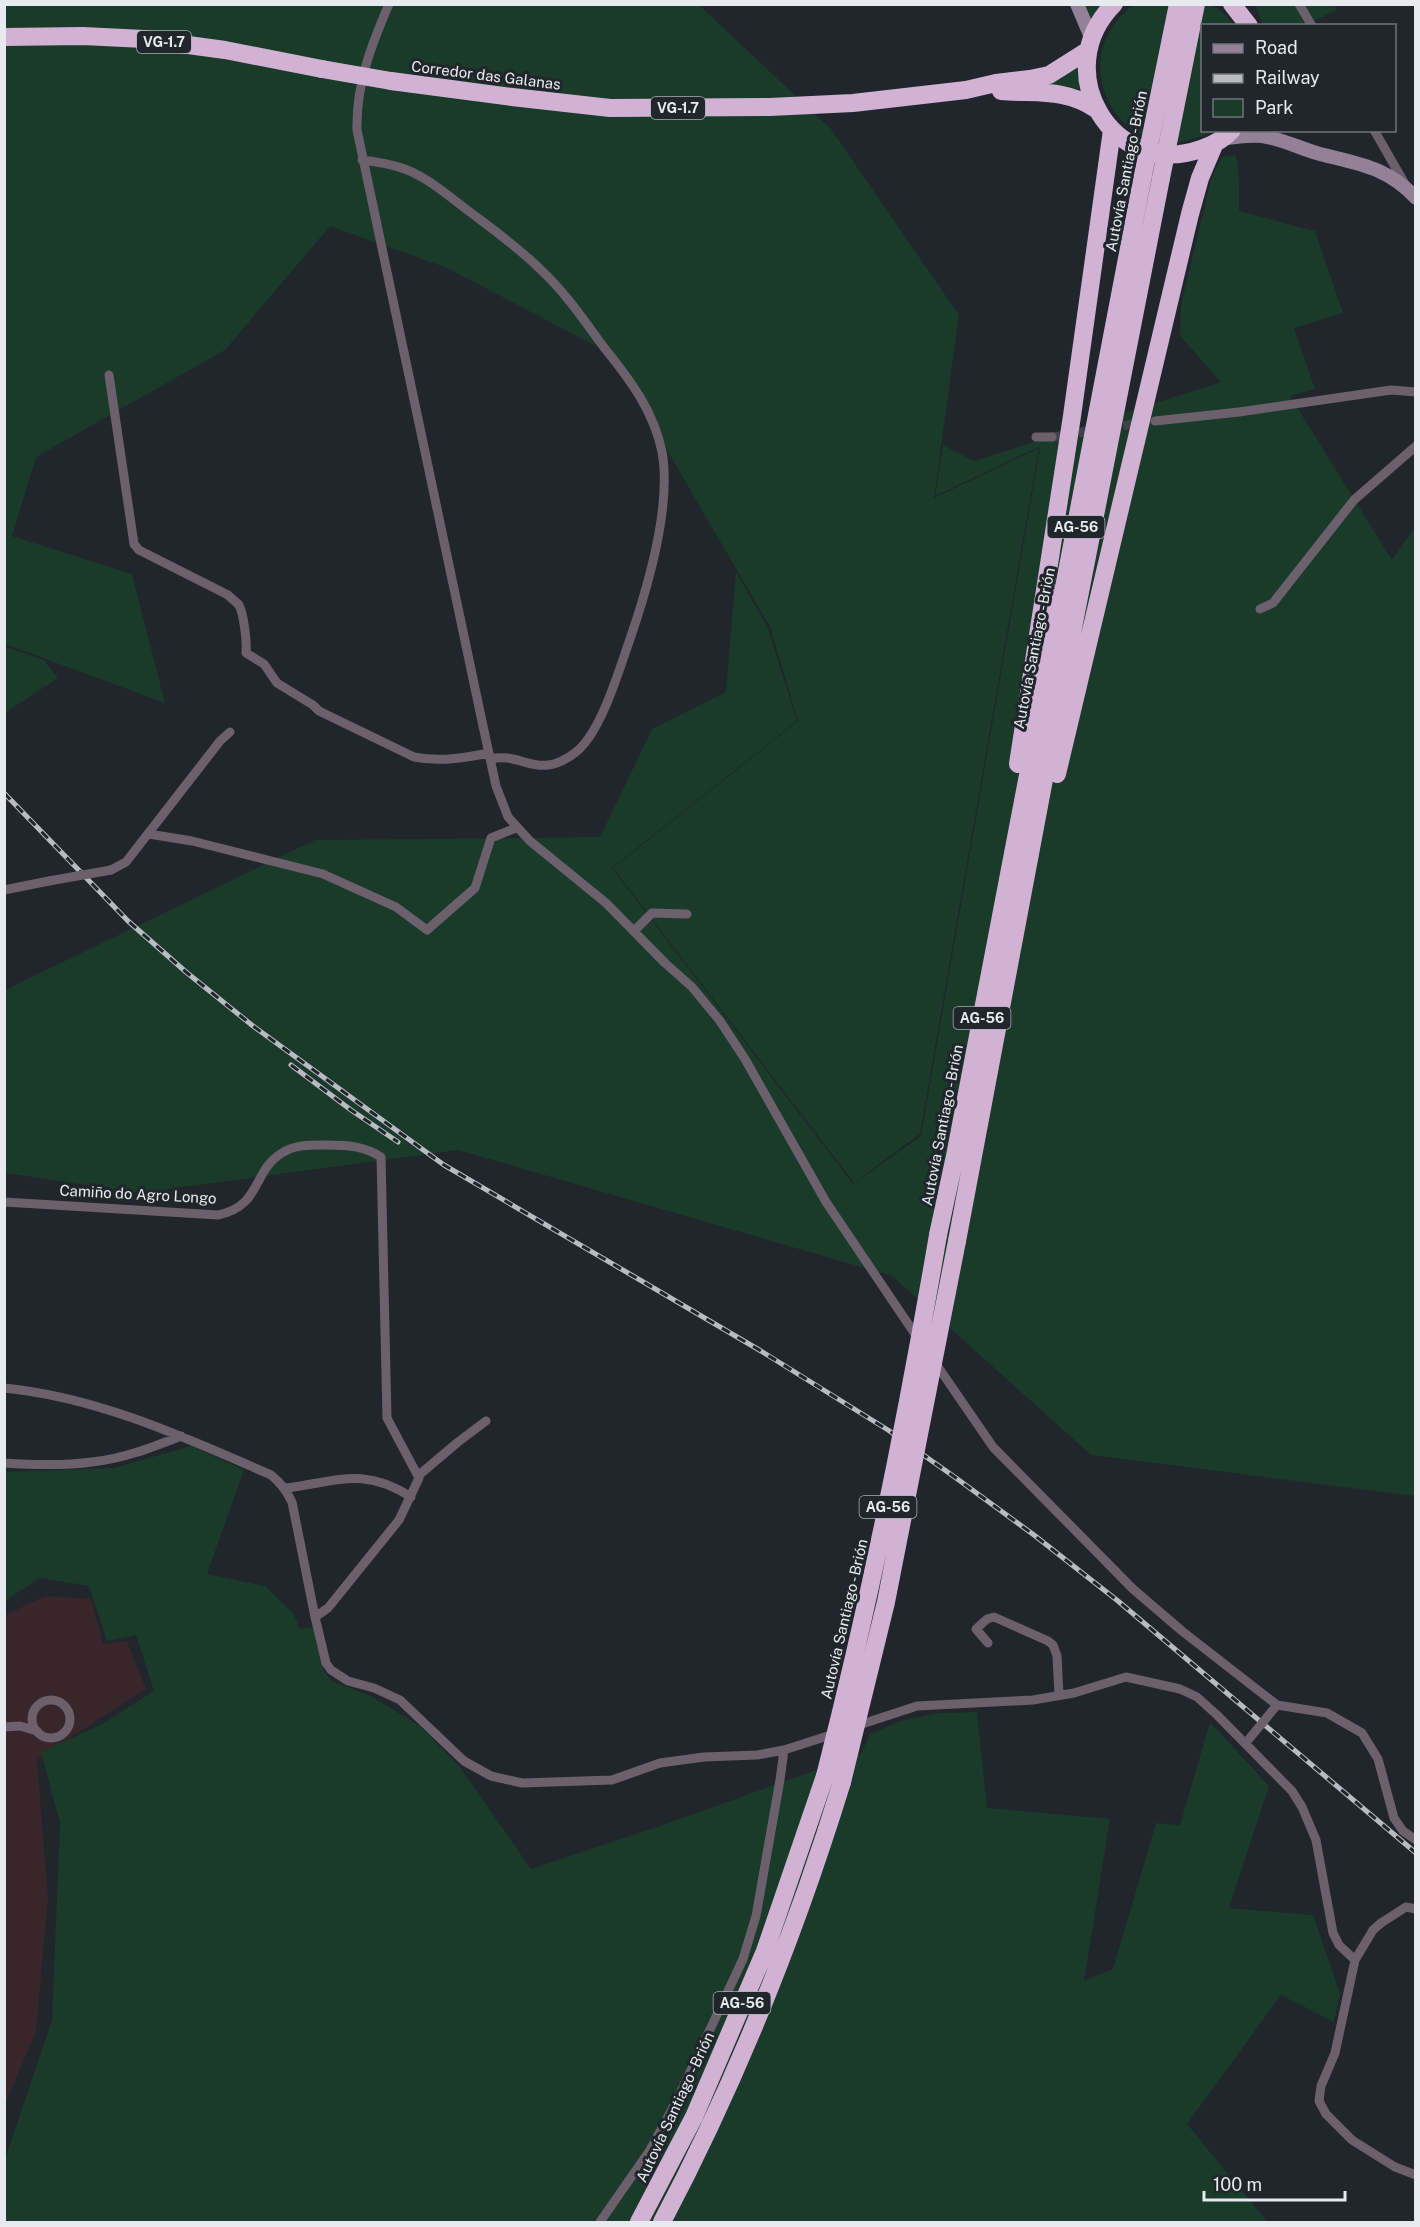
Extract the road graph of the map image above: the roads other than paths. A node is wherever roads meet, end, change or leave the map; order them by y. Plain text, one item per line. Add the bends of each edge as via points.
1 (389, 4) edge
2 (1077, 4) edge
3 (1114, 4) edge
4 (1178, 4) edge
5 (1196, 4) edge
6 (1299, 4) edge
7 (1235, 6) edge
8 (1248, 24) edge
9 (1311, 24) edge
10 (4, 37) edge
11 (1089, 44) junction
12 (966, 90) junction
13 (1096, 109) junction
14 (1112, 130) junction
15 (1279, 132) edge
16 (1375, 132) edge
17 (1224, 138) edge
18 (1288, 142) junction
19 (362, 160) junction
20 (1152, 176) junction
21 (1411, 194) edge
22 (109, 375) dead end
23 (1416, 392) edge
24 (1155, 421) dead end
25 (1036, 436) dead end
26 (1052, 437) tunnel mouth
27 (1416, 446) edge
28 (1260, 609) dead end
29 (230, 732) dead end
30 (490, 756) junction
31 (516, 828) junction
32 (149, 834) junction
33 (1029, 863) junction
34 (1008, 880) junction
35 (4, 890) edge
36 (687, 914) dead end
37 (634, 931) junction
38 (4, 1202) edge
39 (4, 1388) edge
40 (486, 1421) dead end
41 (181, 1436) junction
42 (4, 1463) edge
43 (419, 1475) junction
44 (286, 1488) junction
45 (411, 1497) junction
46 (315, 1617) junction
47 (988, 1643) dead end
48 (1059, 1695) junction
49 (1277, 1705) junction
50 (33, 1716) junction
51 (20, 1726) junction
52 (4, 1727) edge
53 (37, 1731) junction
54 (1247, 1742) junction
55 (783, 1750) junction
56 (834, 1779) junction
57 (1416, 1840) edge
58 (1416, 1909) edge
59 (1355, 1960) junction
60 (1416, 2175) edge
61 (600, 2223) edge
62 (639, 2223) edge
63 (662, 2223) edge

1 - 19 street via 360,79 356,105
2 - 11 street
3 - 11 highway via 1103,15
4 - 20 highway, Autovía Santiago - Brión / AG-56, bridge
5 - 20 highway, Autovía Santiago - Brión / AG-56, bridge
6 - 9 street
7 - 8 highway
10 - 12 highway, Corredor das Galanas / VG-1.7, bridge via 144,39 392,81 610,108 717,109 853,103
11 - 12 highway, VG-1.7 via 1049,75
11 - 13 highway via 1086,71
12 - 13 highway, VG-1.7 via 1062,93
13 - 14 highway
14 - 17 highway via 1134,146 1161,154 1188,154
14 - 34 highway via 1005,855
15 - 18 street
16 - 21 street
17 - 18 street via 1254,136
17 - 33 highway via 1200,178 1190,214 1046,822
18 - 21 street via 1375,168
19 - 30 street
19 - 30 street via 414,173 540,268 571,301 634,385 655,423 663,454 663,495 641,607 590,737 576,752 542,766
20 - 33 highway, Autovía Santiago - Brión / AG-56
20 - 34 highway, Autovía Santiago - Brión / AG-56
22 - 30 street via 134,543 139,550 228,595 238,605 248,640 246,653 264,664 277,683 319,711 414,758
23 - 24 street via 1391,390
25 - 26 street
27 - 28 street via 1354,500 1273,603
29 - 32 street
30 - 31 street via 502,805
31 - 32 street via 491,838 475,888 427,930 396,907 323,874
31 - 37 street
32 - 35 street, bridge via 126,862 111,870
33 - 56 highway, Autovía Santiago - Brión / AG-56, bridge via 886,1602
34 - 56 highway, Autovía Santiago - Brión / AG-56, bridge
36 - 37 street via 652,913
37 - 49 street via 692,987 720,1021 826,1202 993,1447 1133,1589
38 - 43 street, Camiño do Agro Longo via 218,1215 244,1204 274,1159 293,1148 356,1146 381,1157 387,1418
39 - 41 street via 31,1390 106,1410
40 - 43 street
41 - 42 street via 146,1450 95,1462 50,1466
41 - 44 street via 271,1475
43 - 45 street
44 - 45 street via 366,1478
44 - 46 street
45 - 46 street via 399,1520 328,1608
46 - 55 street via 330,1670 400,1700 464,1761 502,1780 612,1780 660,1763
47 - 48 street via 976,1629 994,1617 1048,1641 1056,1651
48 - 54 street via 1126,1677 1161,1683 1197,1698
48 - 55 street via 1033,1701 917,1707
49 - 54 street, bridge
49 - 57 street via 1327,1713 1362,1734 1378,1759 1394,1818
50 - 51 street
50 - 53 street
50 - 53 street via 37,1706 49,1700 61,1703 69,1713 69,1726 60,1735 48,1737
51 - 52 street
51 - 53 street
54 - 59 street via 1292,1791 1302,1808 1316,1840 1333,1933
55 - 61 street via 756,1916 743,1959 650,2150
56 - 62 highway, Autovía Santiago - Brión / AG-56 via 694,2117
56 - 63 highway, Autovía Santiago - Brión / AG-56 via 814,1872 783,1957 712,2124
58 - 59 street via 1406,1907 1381,1923
59 - 60 street via 1335,2053 1321,2086 1320,2105 1352,2140

